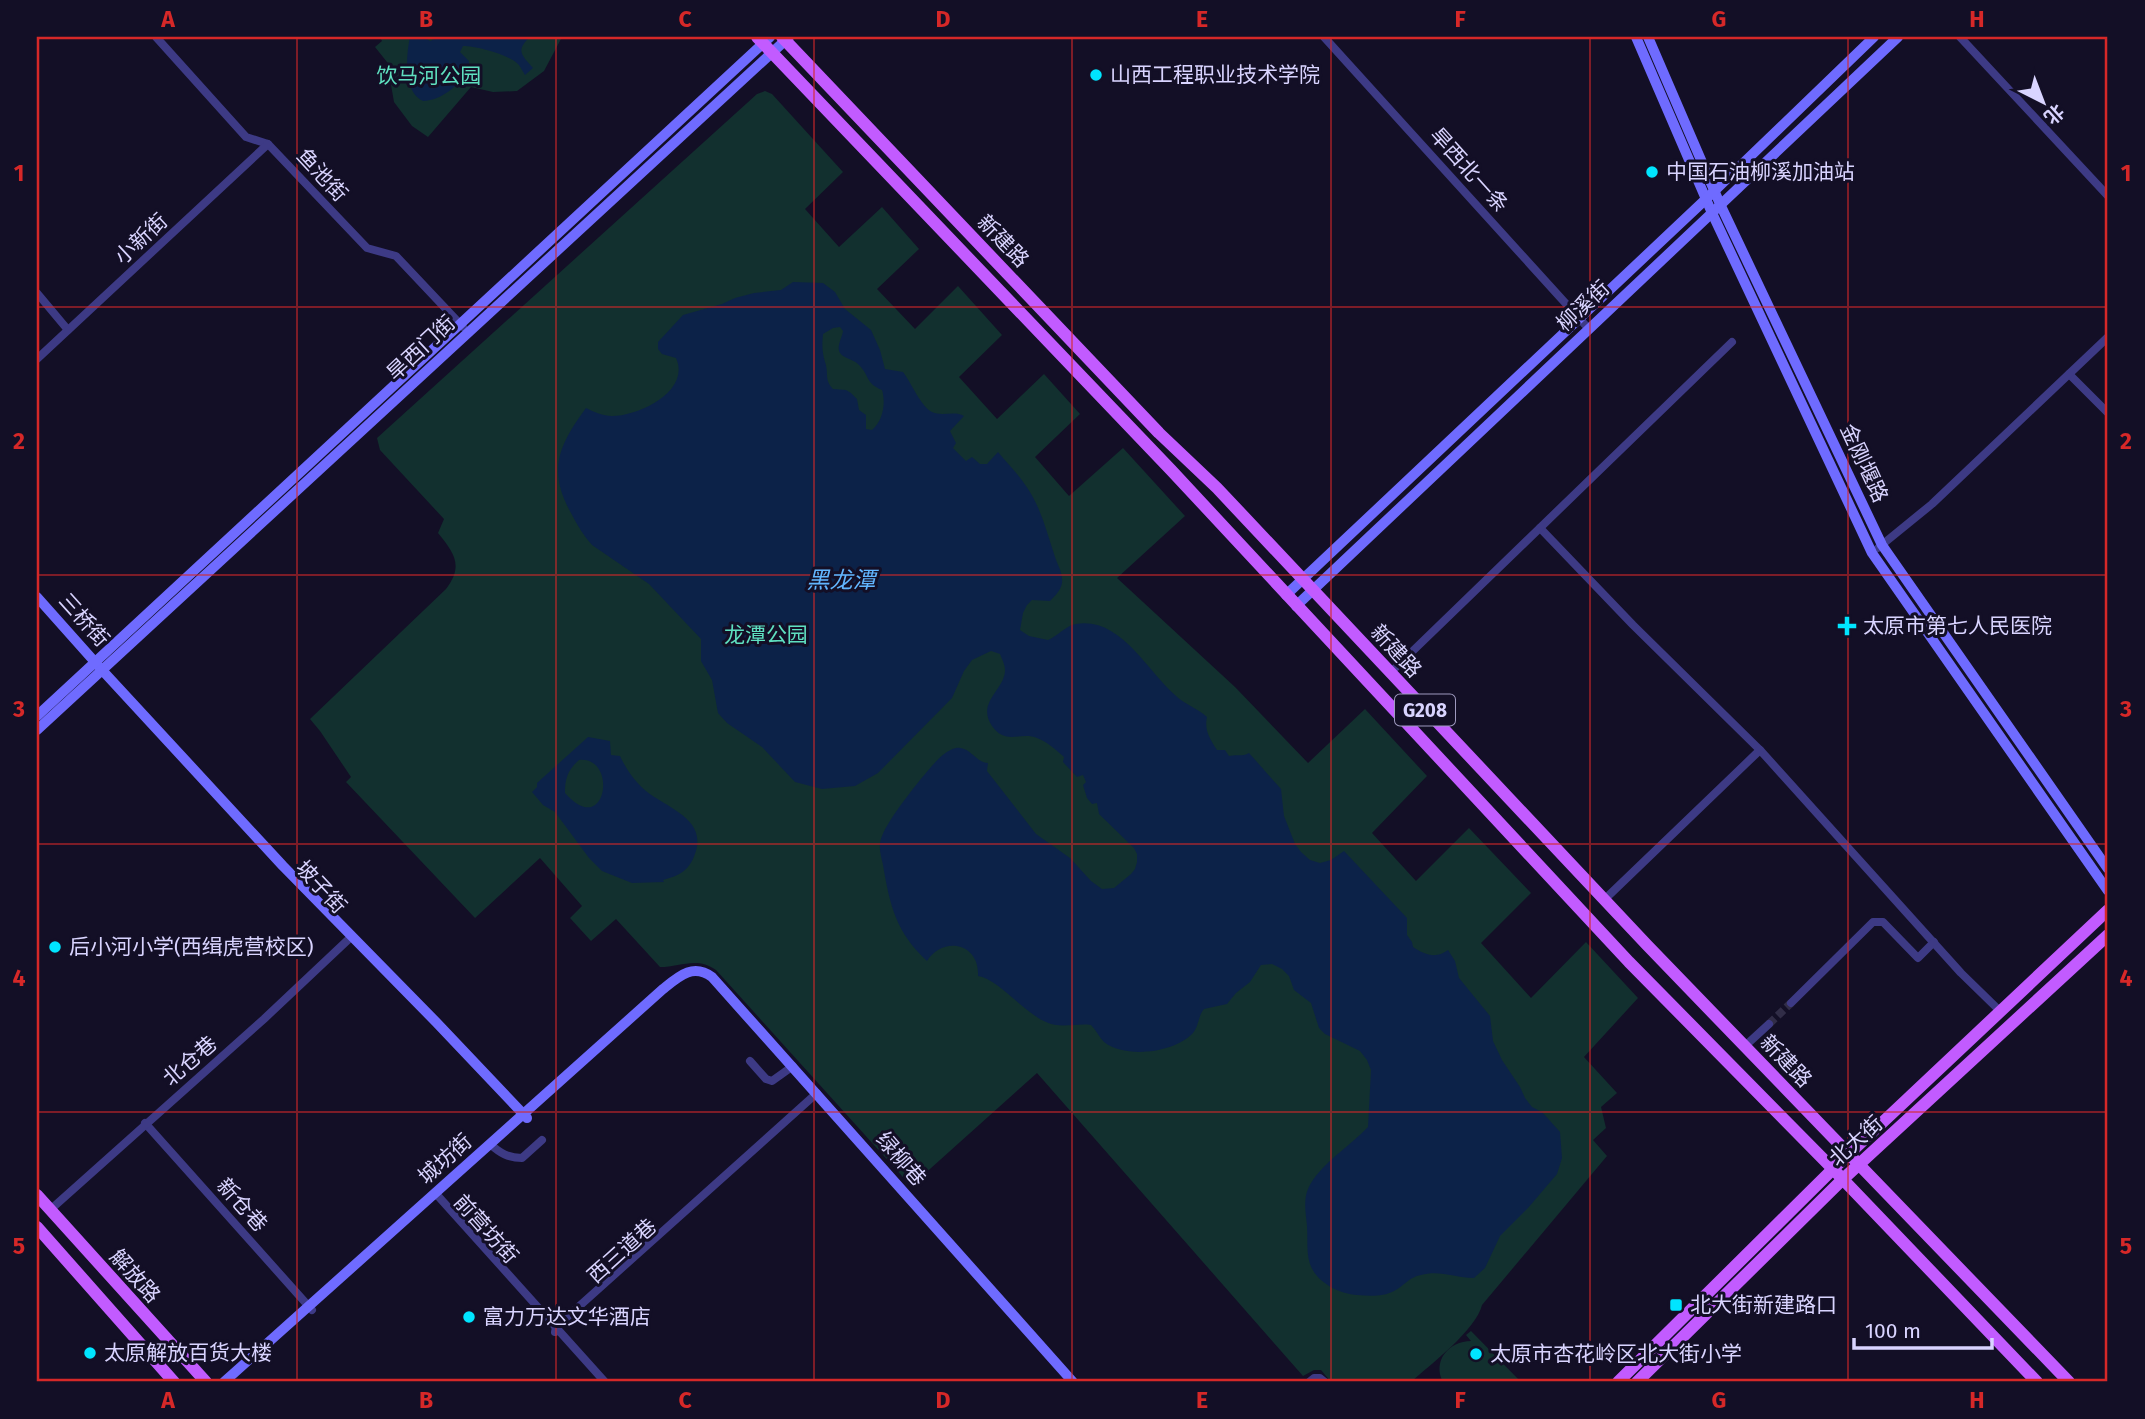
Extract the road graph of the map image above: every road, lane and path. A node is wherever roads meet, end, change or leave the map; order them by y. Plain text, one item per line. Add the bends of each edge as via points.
1 (156, 37) edge
2 (1324, 37) edge
3 (1636, 37) edge
4 (1648, 37) edge
5 (1874, 37) edge
6 (1898, 37) edge
7 (1959, 37) edge
8 (785, 38) edge
9 (765, 42) edge
10 (268, 144) junction
11 (1714, 190) junction
12 (2108, 196) edge
13 (1706, 199) junction
14 (1720, 204) junction
15 (1712, 212) junction
16 (37, 293) edge
17 (1579, 319) junction
18 (463, 327) junction
19 (1588, 328) junction
20 (68, 330) junction
21 (2108, 337) edge
22 (1732, 342) dead end
23 (37, 359) edge
24 (2069, 374) junction
25 (2108, 413) edge
26 (1540, 528) junction
27 (1882, 545) junction
28 (1872, 553) junction
29 (1303, 580) junction
30 (1312, 590) junction
31 (1286, 595) junction
32 (37, 597) edge
33 (37, 605) edge
34 (1296, 606) junction
35 (96, 668) junction
36 (1390, 673) junction
37 (37, 716) edge
38 (37, 730) edge
39 (1760, 750) junction
40 (2108, 869) edge
41 (2108, 891) edge
42 (1604, 900) junction
43 (2108, 910) edge
44 (2108, 935) edge
45 (349, 939) junction
46 (1934, 942) junction
47 (695, 973) joint
48 (1791, 1003) tunnel mouth
49 (2001, 1012) junction
50 (1769, 1024) tunnel mouth
51 (1745, 1046) junction
52 (750, 1061) dead end
53 (790, 1068) junction
54 (816, 1097) junction
55 (523, 1118) junction
56 (145, 1123) junction
57 (542, 1140) dead end
58 (492, 1146) junction
59 (1849, 1154) junction
60 (1860, 1164) junction
61 (1833, 1169) junction
62 (1842, 1180) junction
63 (37, 1195) edge
64 (435, 1197) junction
65 (50, 1210) junction
66 (37, 1227) edge
67 (310, 1308) junction
68 (557, 1330) junction
69 (174, 1382) edge
70 (206, 1382) edge
71 (224, 1382) edge
72 (233, 1382) edge
73 (599, 1382) edge
74 (605, 1382) edge
75 (1065, 1382) edge
76 (1073, 1382) edge
77 (1309, 1382) edge
78 (1325, 1382) edge
79 (1618, 1382) edge
80 (1637, 1382) edge
81 (2037, 1382) edge
82 (2069, 1382) edge

1 - 10 street, 鱼池街 via 246,137
2 - 17 street, 旱西北一条
3 - 13 street
4 - 11 street, 金刚堰路
5 - 11 street, 柳溪街
6 - 14 street, 柳溪街
7 - 12 street
8 - 9 street, 旱西门街
8 - 29 main road, 新建路 / G208
9 - 18 street, 旱西门街
9 - 31 main road, 新建路 / G208
10 - 18 street, 鱼池街 via 367,248 396,256
10 - 20 street, 小新街
11 - 13 street, 柳溪街
11 - 14 street, 金刚堰路
13 - 15 street
13 - 17 street, 柳溪街
14 - 15 street, 柳溪街
14 - 27 street, 金刚堰路
15 - 19 street, 柳溪街
15 - 28 street
16 - 20 street
17 - 19 street, 旱西北一条
17 - 29 street, 柳溪街
18 - 35 street, 旱西门街
19 - 30 street, 柳溪街
20 - 23 street, 小新街
21 - 24 street
22 - 26 street
24 - 25 street
24 - 27 street via 1933,504
26 - 36 street
26 - 39 street
27 - 28 street
27 - 40 street, 金刚堰路
28 - 41 street
29 - 30 main road, 新建路 / G208
29 - 31 street, 柳溪街
30 - 34 street, 柳溪街
30 - 36 main road, 新建路 / G208
31 - 34 main road, 新建路 / G208
32 - 35 street, 三桥街
33 - 35 street, 三桥街
34 - 61 main road, 新建路 / G208 via 1629,962
35 - 37 street
35 - 38 street
35 - 45 street, 坡子街
36 - 42 main road, 新建路 / G208
39 - 42 street
39 - 46 street
42 - 51 main road, 新建路 / G208
43 - 49 main road, 北大街
44 - 60 main road, 北大街
45 - 55 street, 坡子街 via 436,1022
45 - 56 street, 北仓巷
46 - 48 street via 1917,958 1883,922 1873,922
46 - 49 street
47 - 53 street, 绿柳巷
47 - 55 street, 城坊街 via 666,992
49 - 59 main road, 北大街
50 - 51 street
51 - 59 main road, 新建路 / G208
52 - 53 street via 772,1081
53 - 54 street, 绿柳巷
54 - 68 street, 西三道巷
54 - 75 street, 绿柳巷
54 - 76 street, 绿柳巷
55 - 58 street, 城坊街
56 - 65 street, 北仓巷
56 - 67 street, 新仓巷
57 - 58 street via 522,1158 503,1155
58 - 64 street, 城坊街
59 - 60 main road, 新建路 / G208
59 - 61 main road, 北大街
60 - 62 main road, 北大街
60 - 82 main road, 新建路 / G208
61 - 62 main road, 新建路 / G208
61 - 79 main road, 北大街
62 - 80 main road, 北大街
62 - 81 main road, 新建路 / G208
63 - 65 main road, 解放路
64 - 67 street, 城坊街
64 - 68 street, 前营坊街
65 - 70 main road, 解放路
66 - 69 main road, 解放路
67 - 71 street, 城坊街
67 - 72 street, 城坊街
68 - 73 street, 前营坊街
68 - 74 street, 前营坊街
77 - 78 street via 1320,1378

